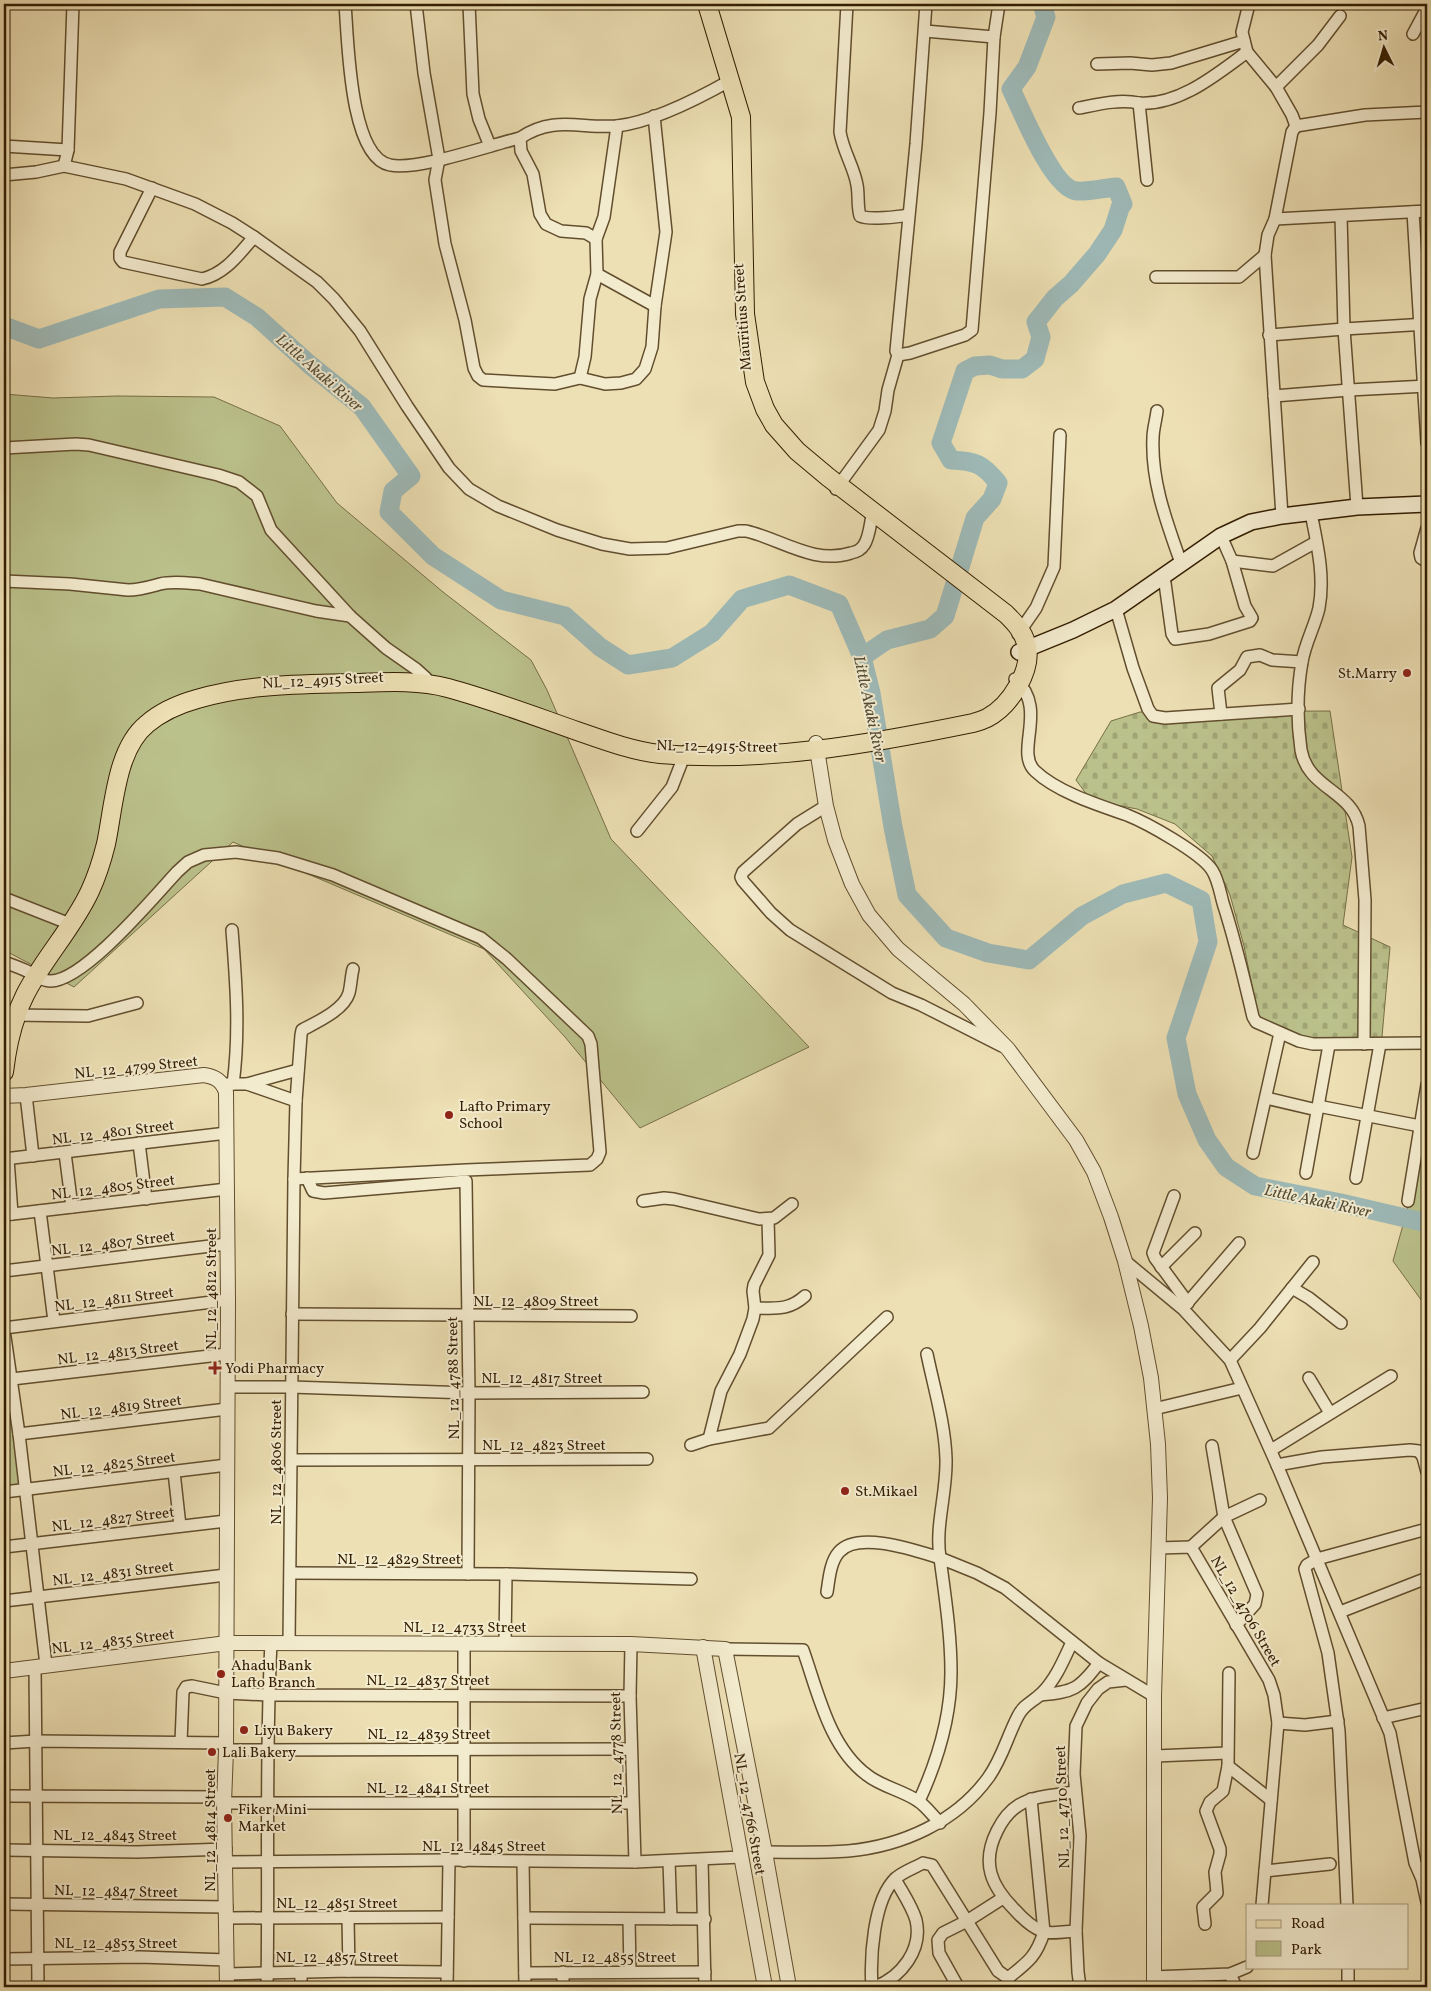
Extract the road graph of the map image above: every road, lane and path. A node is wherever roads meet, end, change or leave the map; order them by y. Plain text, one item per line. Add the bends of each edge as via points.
1 (73, 4) edge
2 (345, 4) edge
3 (416, 4) edge
4 (469, 4) edge
5 (696, 4) edge
6 (706, 4) edge
7 (847, 4) edge
8 (926, 4) edge
9 (999, 4) edge
10 (1249, 4) edge
11 (1427, 8) edge
12 (1340, 16) dead end
13 (925, 31) junction
14 (1413, 34) dead end
15 (994, 37) junction
16 (1246, 46) junction
17 (1097, 64) dead end
18 (727, 82) junction
19 (1276, 87) junction
20 (1139, 103) junction
21 (1078, 108) dead end
22 (1427, 112) edge
23 (654, 116) junction
24 (617, 126) junction
25 (1296, 126) junction
26 (520, 138) junction
27 (4, 146) edge
28 (490, 146) junction
29 (68, 150) junction
30 (439, 159) junction
31 (64, 166) junction
32 (4, 175) edge
33 (1147, 180) dead end
34 (152, 188) junction
35 (1427, 211) edge
36 (1413, 212) junction
37 (908, 215) junction
38 (1341, 216) junction
39 (1275, 219) junction
40 (254, 237) junction
41 (596, 239) junction
42 (1265, 255) junction
43 (597, 274) junction
44 (1156, 277) dead end
45 (655, 306) junction
46 (1423, 325) edge
47 (1344, 329) junction
48 (1269, 336) junction
49 (898, 355) junction
50 (580, 378) junction
51 (1425, 387) edge
52 (1349, 390) junction
53 (1274, 396) junction
54 (1157, 411) dead end
55 (1060, 435) dead end
56 (1427, 443) edge
57 (4, 448) edge
58 (837, 487) junction
59 (1427, 504) edge
60 (1357, 507) junction
61 (1311, 513) junction
62 (872, 515) junction
63 (1282, 516) junction
64 (1427, 528) edge
65 (1221, 536) junction
66 (1316, 542) junction
67 (1232, 561) junction
68 (1427, 562) edge
69 (1181, 563) junction
70 (1164, 576) junction
71 (4, 581) edge
72 (1116, 609) junction
73 (350, 616) junction
74 (1020, 643) junction
75 (1302, 662) junction
76 (426, 678) junction
77 (1017, 681) junction
78 (1298, 708) junction
79 (1221, 714) junction
80 (817, 746) junction
81 (686, 752) junction
82 (826, 806) junction
83 (636, 831) dead end
84 (4, 898) edge
85 (65, 922) junction
86 (232, 930) dead end
87 (4, 962) edge
88 (353, 969) dead end
89 (33, 974) junction
90 (137, 1003) dead end
91 (9, 1026) edge
92 (1280, 1033) junction
93 (1427, 1043) edge
94 (1364, 1044) junction
95 (1380, 1044) junction
96 (1329, 1045) junction
97 (1008, 1049) junction
98 (298, 1070) junction
99 (4, 1072) edge
100 (228, 1084) junction
101 (247, 1084) junction
102 (1427, 1085) edge
103 (26, 1095) junction
104 (4, 1096) edge
105 (1266, 1098) junction
106 (296, 1101) junction
107 (1318, 1108) junction
108 (1367, 1116) junction
109 (1420, 1126) junction
110 (227, 1133) junction
111 (139, 1143) junction
112 (65, 1153) junction
113 (1253, 1153) dead end
114 (33, 1156) junction
115 (6, 1159) edge
116 (1306, 1173) dead end
117 (307, 1178) junction
118 (1356, 1178) dead end
119 (294, 1179) junction
120 (226, 1189) junction
121 (1174, 1196) dead end
122 (146, 1199) junction
123 (643, 1201) dead end
124 (1408, 1201) dead end
125 (792, 1204) dead end
126 (72, 1208) junction
127 (40, 1211) junction
128 (8, 1215) edge
129 (768, 1219) junction
130 (1195, 1233) dead end
131 (1239, 1243) dead end
132 (226, 1244) junction
133 (1125, 1261) junction
134 (1313, 1262) dead end
135 (47, 1266) junction
136 (1161, 1267) junction
137 (4, 1271) edge
138 (1292, 1288) junction
139 (805, 1296) dead end
140 (228, 1300) junction
141 (1185, 1306) junction
142 (755, 1308) junction
143 (292, 1314) junction
144 (468, 1315) junction
145 (631, 1316) dead end
146 (887, 1317) dead end
147 (54, 1321) junction
148 (1341, 1323) dead end
149 (4, 1329) edge
150 (227, 1354) junction
151 (927, 1354) dead end
152 (1230, 1360) junction
153 (1391, 1376) dead end
154 (1309, 1378) dead end
155 (12, 1379) junction
156 (292, 1387) junction
157 (228, 1388) junction
158 (1242, 1388) junction
159 (643, 1392) dead end
160 (469, 1393) junction
161 (227, 1409) junction
162 (1154, 1409) junction
163 (1330, 1414) junction
164 (20, 1434) junction
165 (709, 1439) junction
166 (691, 1445) dead end
167 (1212, 1446) dead end
168 (1271, 1450) junction
169 (647, 1459) dead end
170 (292, 1460) junction
171 (469, 1460) junction
172 (227, 1465) junction
173 (1278, 1465) junction
174 (174, 1472) junction
175 (1427, 1472) edge
176 (25, 1489) junction
177 (4, 1492) edge
178 (1260, 1500) dead end
179 (1224, 1517) junction
180 (226, 1521) junction
181 (180, 1526) junction
182 (1427, 1529) edge
183 (32, 1544) junction
184 (4, 1547) edge
185 (1191, 1547) junction
186 (1158, 1548) junction
187 (940, 1558) junction
188 (1317, 1558) junction
189 (291, 1573) junction
190 (468, 1574) junction
191 (506, 1574) junction
192 (226, 1575) junction
193 (1427, 1578) edge
194 (691, 1579) dead end
195 (827, 1592) dead end
196 (38, 1596) junction
197 (4, 1601) edge
198 (1340, 1612) junction
199 (1236, 1625) junction
200 (1072, 1642) junction
201 (227, 1643) junction
202 (271, 1643) junction
203 (289, 1643) junction
204 (464, 1644) junction
205 (505, 1644) junction
206 (631, 1644) junction
207 (703, 1647) junction
208 (725, 1649) junction
209 (1100, 1664) junction
210 (40, 1666) junction
211 (4, 1671) edge
212 (1229, 1673) dead end
213 (1126, 1680) junction
214 (226, 1693) junction
215 (464, 1694) junction
216 (268, 1695) junction
217 (1040, 1695) junction
218 (630, 1696) junction
219 (1154, 1696) junction
220 (1427, 1708) edge
221 (1383, 1718) junction
222 (1338, 1720) junction
223 (1278, 1723) junction
224 (36, 1741) junction
225 (182, 1742) junction
226 (4, 1743) edge
227 (226, 1746) junction
228 (269, 1749) junction
229 (465, 1749) junction
230 (632, 1749) junction
231 (1227, 1753) junction
232 (1155, 1756) junction
233 (1228, 1766) junction
234 (1075, 1792) junction
235 (4, 1796) edge
236 (36, 1796) junction
237 (1031, 1799) junction
238 (224, 1800) junction
239 (1271, 1800) junction
240 (919, 1801) junction
241 (464, 1802) junction
242 (267, 1803) junction
243 (632, 1803) junction
244 (940, 1823) junction
245 (4, 1850) edge
246 (37, 1850) junction
247 (765, 1852) junction
248 (226, 1856) junction
249 (741, 1857) junction
250 (449, 1860) junction
251 (702, 1860) junction
252 (266, 1861) junction
253 (464, 1861) junction
254 (523, 1861) junction
255 (669, 1861) junction
256 (635, 1862) junction
257 (1330, 1864) dead end
258 (1265, 1871) junction
259 (895, 1878) junction
260 (1425, 1880) edge
261 (1002, 1898) junction
262 (1427, 1902) edge
263 (4, 1904) edge
264 (38, 1904) junction
265 (1262, 1904) edge
266 (1347, 1904) edge
267 (227, 1913) junction
268 (268, 1917) junction
269 (448, 1917) junction
270 (348, 1918) junction
271 (524, 1918) junction
272 (628, 1919) junction
273 (671, 1919) junction
274 (705, 1919) junction
275 (967, 1921) junction
276 (1205, 1924) dead end
277 (1076, 1931) junction
278 (1044, 1932) junction
279 (38, 1958) junction
280 (4, 1959) edge
281 (227, 1960) junction
282 (1246, 1967) edge
283 (1348, 1968) edge
284 (349, 1971) junction
285 (267, 1972) junction
286 (301, 1972) junction
287 (447, 1972) junction
288 (563, 1972) junction
289 (630, 1972) junction
290 (705, 1972) junction
291 (525, 1973) junction
292 (1230, 1974) junction
293 (227, 1981) edge
294 (1009, 1982) edge
295 (1154, 1982) edge
296 (38, 1987) edge
297 (267, 1987) edge
298 (301, 1987) edge
299 (447, 1987) edge
300 (525, 1987) edge
301 (563, 1987) edge
302 (705, 1987) edge
303 (765, 1987) edge
304 (789, 1987) edge
305 (874, 1987) edge
306 (958, 1987) edge
307 (1080, 1987) edge
308 (1227, 1987) edge
309 (1236, 1987) edge
310 (1348, 1987) edge

1 - 29 street
2 - 30 street via 354,102 366,142 377,160 390,165
3 - 30 street
4 - 28 street via 473,94
5 - 18 main road, Mauritius Street via 705,38
6 - 18 main road, Mauritius Street
7 - 37 street via 840,132 858,186 857,207 860,216 865,218
8 - 13 street
9 - 15 street
10 - 16 street via 1242,32
11 - 14 street
12 - 19 street via 1318,45
13 - 15 street
13 - 37 street
15 - 49 street via 972,330
16 - 17 street via 1170,63
16 - 19 street
16 - 20 street via 1210,80 1165,101
18 - 23 street
18 - 58 main road, Mauritius Street via 742,128 746,314 754,382 769,416 784,437
19 - 25 street
20 - 21 street via 1106,102
20 - 33 street
22 - 25 street via 1365,115
23 - 24 street
23 - 45 street via 666,232
24 - 26 street via 550,124
24 - 41 street via 604,217
25 - 39 street via 1292,132
26 - 28 street
26 - 41 street via 521,151 533,174 540,214 546,224 561,231 586,233
27 - 29 street
28 - 30 street
29 - 31 street
30 - 50 street via 436,180 445,244 478,376 483,380 542,384
31 - 32 street
31 - 34 street
34 - 40 street via 195,204
34 - 40 street via 120,252 123,262 202,279 222,271
35 - 36 street
36 - 38 street
36 - 46 street
37 - 49 street
38 - 39 street
38 - 47 street
39 - 42 street
40 - 62 street via 317,282 334,299 360,330 449,468 469,489 498,506 557,530 630,549 667,548 746,531 830,557 861,549
41 - 43 street
42 - 44 street via 1239,277
42 - 48 street
43 - 45 street
43 - 50 street via 590,299
45 - 50 street via 652,347 645,369 636,379 605,384
46 - 47 street
46 - 51 street
47 - 48 street
47 - 52 street
48 - 53 street
49 - 58 street via 879,430
51 - 52 street
51 - 56 street
52 - 53 street
52 - 60 street
53 - 63 street
54 - 69 street via 1153,438 1157,486
55 - 74 street via 1054,567
57 - 73 street via 89,445 239,482 257,496 271,530
58 - 62 main road, Mauritius Street
59 - 60 main road
60 - 61 main road
61 - 63 main road
61 - 66 street
62 - 74 main road, Mauritius Street via 974,592
63 - 65 main road via 1251,522
64 - 68 street via 1420,553
65 - 67 street
65 - 69 main road
66 - 67 street via 1273,566
66 - 75 street via 1321,586 1319,608
67 - 70 street via 1252,620 1209,634 1178,640 1173,637
69 - 70 main road
70 - 72 main road
71 - 73 street via 128,590 184,582
72 - 74 main road
72 - 79 street via 1133,668 1153,716
73 - 76 street
74 - 77 main road
75 - 78 street
75 - 79 street via 1272,660 1260,655 1247,657 1240,670 1218,688
76 - 81 main road, NL_12_4915 Street via 604,733
76 - 85 main road, NL_12_4915 Street via 336,677 233,686 191,695 155,711 133,730 121,750 93,872
77 - 80 main road, NL_12_4915 Street via 984,711 954,721
77 - 92 street via 1031,703 1028,753 1036,772 1060,787 1160,831 1210,866 1227,915 1253,1017 1256,1022
78 - 79 street
78 - 94 street via 1305,765 1312,775 1348,804 1357,816 1359,826 1365,900
80 - 81 main road, NL_12_4915 Street
80 - 82 street
81 - 83 street via 672,787
81 - 89 main road, NL_12_4915 Street via 645,751 448,688 426,684 294,685 237,691 176,706 147,724 130,745 123,760 101,861 91,888 84,904
82 - 97 street via 834,840 869,915 898,949 964,1004
82 - 97 street via 798,824 743,872 743,881 790,930 892,993
84 - 85 street
85 - 89 main road, NL_12_4915 Street
86 - 100 street via 237,996 236,1064
87 - 89 street
88 - 98 street, NL_12_4806 Street via 346,1000 321,1022 302,1030
89 - 91 main road, NL_12_4915 Street
89 - 117 street via 49,981 62,978 105,948 177,872 196,857 248,852 333,875 481,938 508,959 588,1036 600,1152 590,1165
90 - 91 street via 88,1016
91 - 99 main road, NL_12_4915 Street
92 - 96 street via 1305,1042
92 - 105 street
93 - 95 street
94 - 95 street
94 - 96 street
95 - 108 street
96 - 107 street
97 - 133 street via 1076,1140 1094,1172
98 - 101 street
98 - 106 street, NL_12_4806 Street
100 - 101 street, NL_12_4799 Street
100 - 103 street, NL_12_4799 Street via 204,1075
100 - 110 street, NL_12_4812 Street
101 - 106 street, NL_12_4799 Street
102 - 109 street
103 - 104 street, NL_12_4799 Street
103 - 114 street
105 - 107 street
105 - 113 street
106 - 119 street, NL_12_4806 Street
107 - 108 street
107 - 116 street
108 - 109 street
108 - 118 street
109 - 124 street
110 - 111 street, NL_12_4801 Street
110 - 120 street, NL_12_4812 Street
111 - 112 street, NL_12_4801 Street
111 - 122 street
112 - 114 street, NL_12_4801 Street
112 - 126 street
114 - 115 street, NL_12_4801 Street
115 - 128 street
117 - 119 street
117 - 144 street, NL_12_4788 Street via 313,1191 324,1193 466,1181
119 - 143 street, NL_12_4806 Street
120 - 122 street, NL_12_4805 Street
120 - 132 street, NL_12_4812 Street
121 - 136 street via 1154,1246 1153,1253
122 - 126 street, NL_12_4805 Street
123 - 129 street via 674,1199
125 - 129 street
126 - 127 street, NL_12_4805 Street
127 - 128 street, NL_12_4805 Street
127 - 135 street
129 - 142 street via 769,1255 754,1285
130 - 136 street
131 - 141 street
132 - 135 street, NL_12_4807 Street
132 - 140 street, NL_12_4812 Street
133 - 141 street
133 - 162 street via 1141,1326
134 - 138 street
135 - 137 street, NL_12_4807 Street
135 - 147 street
136 - 141 street
138 - 148 street
138 - 152 street
139 - 142 street via 790,1306
140 - 147 street, NL_12_4811 Street
140 - 150 street, NL_12_4812 Street
141 - 152 street
142 - 165 street via 748,1335 721,1390
143 - 144 street, NL_12_4809 Street
143 - 156 street, NL_12_4806 Street
144 - 145 street, NL_12_4809 Street
144 - 160 street, NL_12_4788 Street
146 - 165 street via 770,1428
147 - 149 street, NL_12_4811 Street
149 - 155 street
150 - 155 street, NL_12_4813 Street
150 - 157 street, NL_12_4812 Street
151 - 187 street via 946,1460 938,1530
152 - 158 street
153 - 163 street
154 - 163 street
155 - 164 street
156 - 157 street, NL_12_4817 Street
156 - 160 street, NL_12_4817 Street
156 - 170 street, NL_12_4806 Street
157 - 161 street, NL_12_4812 Street
158 - 162 street
158 - 168 street
159 - 160 street, NL_12_4817 Street
160 - 171 street, NL_12_4788 Street
161 - 164 street, NL_12_4819 Street
161 - 172 street, NL_12_4812 Street
162 - 186 street via 1160,1498
163 - 168 street
164 - 176 street
165 - 166 street
167 - 179 street
168 - 173 street
169 - 171 street, NL_12_4823 Street
170 - 171 street, NL_12_4823 Street
170 - 189 street, NL_12_4806 Street
171 - 190 street, NL_12_4788 Street
172 - 174 street, NL_12_4825 Street
172 - 180 street, NL_12_4812 Street
173 - 175 street via 1331,1456 1410,1450 1419,1452 1423,1457
173 - 188 street
174 - 176 street, NL_12_4825 Street
174 - 181 street
176 - 177 street, NL_12_4825 Street
176 - 183 street
178 - 179 street
179 - 185 street
179 - 199 street via 1257,1594 1255,1604
180 - 181 street, NL_12_4827 Street
180 - 192 street, NL_12_4812 Street
181 - 183 street, NL_12_4827 Street
182 - 188 street
183 - 184 street, NL_12_4827 Street
183 - 196 street
185 - 186 street, NL_12_4706 Street
185 - 199 street, NL_12_4706 Street
186 - 219 street
187 - 195 street via 902,1546 861,1543 848,1546 839,1551 834,1560
187 - 200 street via 1005,1588
187 - 240 street via 951,1674 940,1742
188 - 198 street
188 - 222 street via 1305,1569 1328,1653
189 - 190 street, NL_12_4829 Street
189 - 203 street, NL_12_4806 Street
190 - 191 street, NL_12_4829 Street
191 - 194 street, NL_12_4829 Street
191 - 205 street
192 - 196 street, NL_12_4831 Street
192 - 201 street, NL_12_4812 Street
193 - 198 street
196 - 197 street, NL_12_4831 Street
196 - 210 street
198 - 221 street
199 - 223 street, NL_12_4706 Street via 1269,1680
200 - 209 street
200 - 217 street via 1063,1663
201 - 202 street, NL_12_4733 Street
201 - 210 street, NL_12_4835 Street
201 - 214 street, NL_12_4814 Street
202 - 203 street, NL_12_4733 Street
202 - 216 street
203 - 204 street, NL_12_4733 Street
204 - 205 street, NL_12_4733 Street
204 - 215 street
205 - 206 street, NL_12_4733 Street
206 - 207 street, NL_12_4733 Street
206 - 218 street, NL_12_4778 Street
207 - 208 street, NL_12_4733 Street
207 - 249 street, NL_12_4766 Street
208 - 240 street via 803,1650 834,1736 845,1753 868,1776
208 - 247 street, NL_12_4766 Street
209 - 213 street
209 - 217 street via 1082,1684 1058,1693
210 - 211 street, NL_12_4835 Street
210 - 224 street
212 - 231 street
213 - 219 street
213 - 234 street, NL_12_4710 Street via 1108,1682 1098,1690 1087,1702 1076,1726
214 - 216 street, NL_12_4837 Street
214 - 225 street, NL_12_4837 Street via 186,1687 183,1692
214 - 227 street, NL_12_4814 Street
215 - 216 street, NL_12_4837 Street
215 - 218 street, NL_12_4837 Street
215 - 229 street
216 - 228 street
217 - 244 street via 1029,1701 1018,1715 988,1778 958,1811
218 - 230 street, NL_12_4778 Street
219 - 232 street
220 - 221 street
221 - 260 street via 1392,1739 1415,1863
222 - 223 street via 1305,1725
222 - 266 street
223 - 239 street, NL_12_4706 Street
224 - 225 street, NL_12_4839 Street
224 - 226 street, NL_12_4839 Street
224 - 236 street
225 - 227 street, NL_12_4839 Street
227 - 228 street, NL_12_4839 Street
227 - 238 street, NL_12_4814 Street
228 - 229 street, NL_12_4839 Street
228 - 242 street
229 - 230 street, NL_12_4839 Street
229 - 241 street
230 - 243 street, NL_12_4778 Street
231 - 232 street
231 - 233 street
232 - 295 street
233 - 239 street
233 - 276 street via 1222,1790 1210,1802 1206,1812 1220,1854 1216,1867 1217,1893 1203,1907
234 - 237 street
234 - 277 street, NL_12_4710 Street via 1080,1836
235 - 236 street, NL_12_4841 Street
236 - 238 street, NL_12_4841 Street
236 - 246 street
237 - 261 street, NL_12_4710 Street via 1006,1816 991,1844 990,1869
237 - 278 street, NL_12_4710 Street
238 - 242 street, NL_12_4841 Street
238 - 248 street, NL_12_4814 Street
239 - 258 street, NL_12_4706 Street
240 - 244 street
241 - 242 street, NL_12_4841 Street
241 - 243 street, NL_12_4841 Street
241 - 253 street
242 - 252 street
243 - 256 street, NL_12_4778 Street
244 - 247 street via 866,1849
245 - 246 street, NL_12_4843 Street
246 - 248 street, NL_12_4843 Street
246 - 264 street
247 - 304 street, NL_12_4766 Street
248 - 252 street, NL_12_4845 Street
248 - 267 street, NL_12_4814 Street
249 - 251 street, NL_12_4845 Street
249 - 303 street, NL_12_4766 Street
250 - 252 street, NL_12_4845 Street
250 - 253 street, NL_12_4845 Street
250 - 269 street
251 - 255 street, NL_12_4845 Street
251 - 274 street
252 - 268 street
253 - 254 street, NL_12_4845 Street
254 - 256 street, NL_12_4845 Street
254 - 271 street
255 - 256 street, NL_12_4845 Street
255 - 273 street
257 - 258 street
258 - 265 street, NL_12_4706 Street
259 - 275 street, NL_12_4710 Street via 923,1863 932,1865
259 - 305 street via 881,1902 878,1916 871,1970
259 - 305 street via 916,1922 915,1947 898,1974
260 - 262 street
261 - 275 street
261 - 278 street, NL_12_4710 Street via 1029,1925
263 - 264 street, NL_12_4847 Street
264 - 267 street, NL_12_4847 Street
264 - 279 street
267 - 268 street, NL_12_4851 Street
267 - 281 street, NL_12_4814 Street
268 - 270 street, NL_12_4851 Street
268 - 285 street
269 - 270 street, NL_12_4851 Street
269 - 287 street
270 - 284 street
271 - 272 street
271 - 291 street
272 - 273 street
272 - 289 street
273 - 274 street
274 - 290 street
275 - 294 street, NL_12_4710 Street via 998,1971
275 - 306 street via 943,1933 938,1940 939,1953
277 - 278 street
277 - 307 street, NL_12_4710 Street
278 - 294 street, NL_12_4710 Street via 1032,1958
279 - 280 street, NL_12_4853 Street
279 - 281 street, NL_12_4853 Street
279 - 296 street
281 - 293 street, NL_12_4814 Street
282 - 292 street
283 - 310 street
284 - 286 street, NL_12_4857 Street
284 - 287 street, NL_12_4857 Street
285 - 286 street, NL_12_4857 Street
285 - 293 street, NL_12_4857 Street
285 - 297 street
286 - 298 street
287 - 299 street
288 - 289 street, NL_12_4855 Street
288 - 291 street, NL_12_4855 Street
288 - 301 street
289 - 290 street, NL_12_4855 Street
290 - 302 street
291 - 300 street
292 - 295 street
292 - 308 street
292 - 309 street

